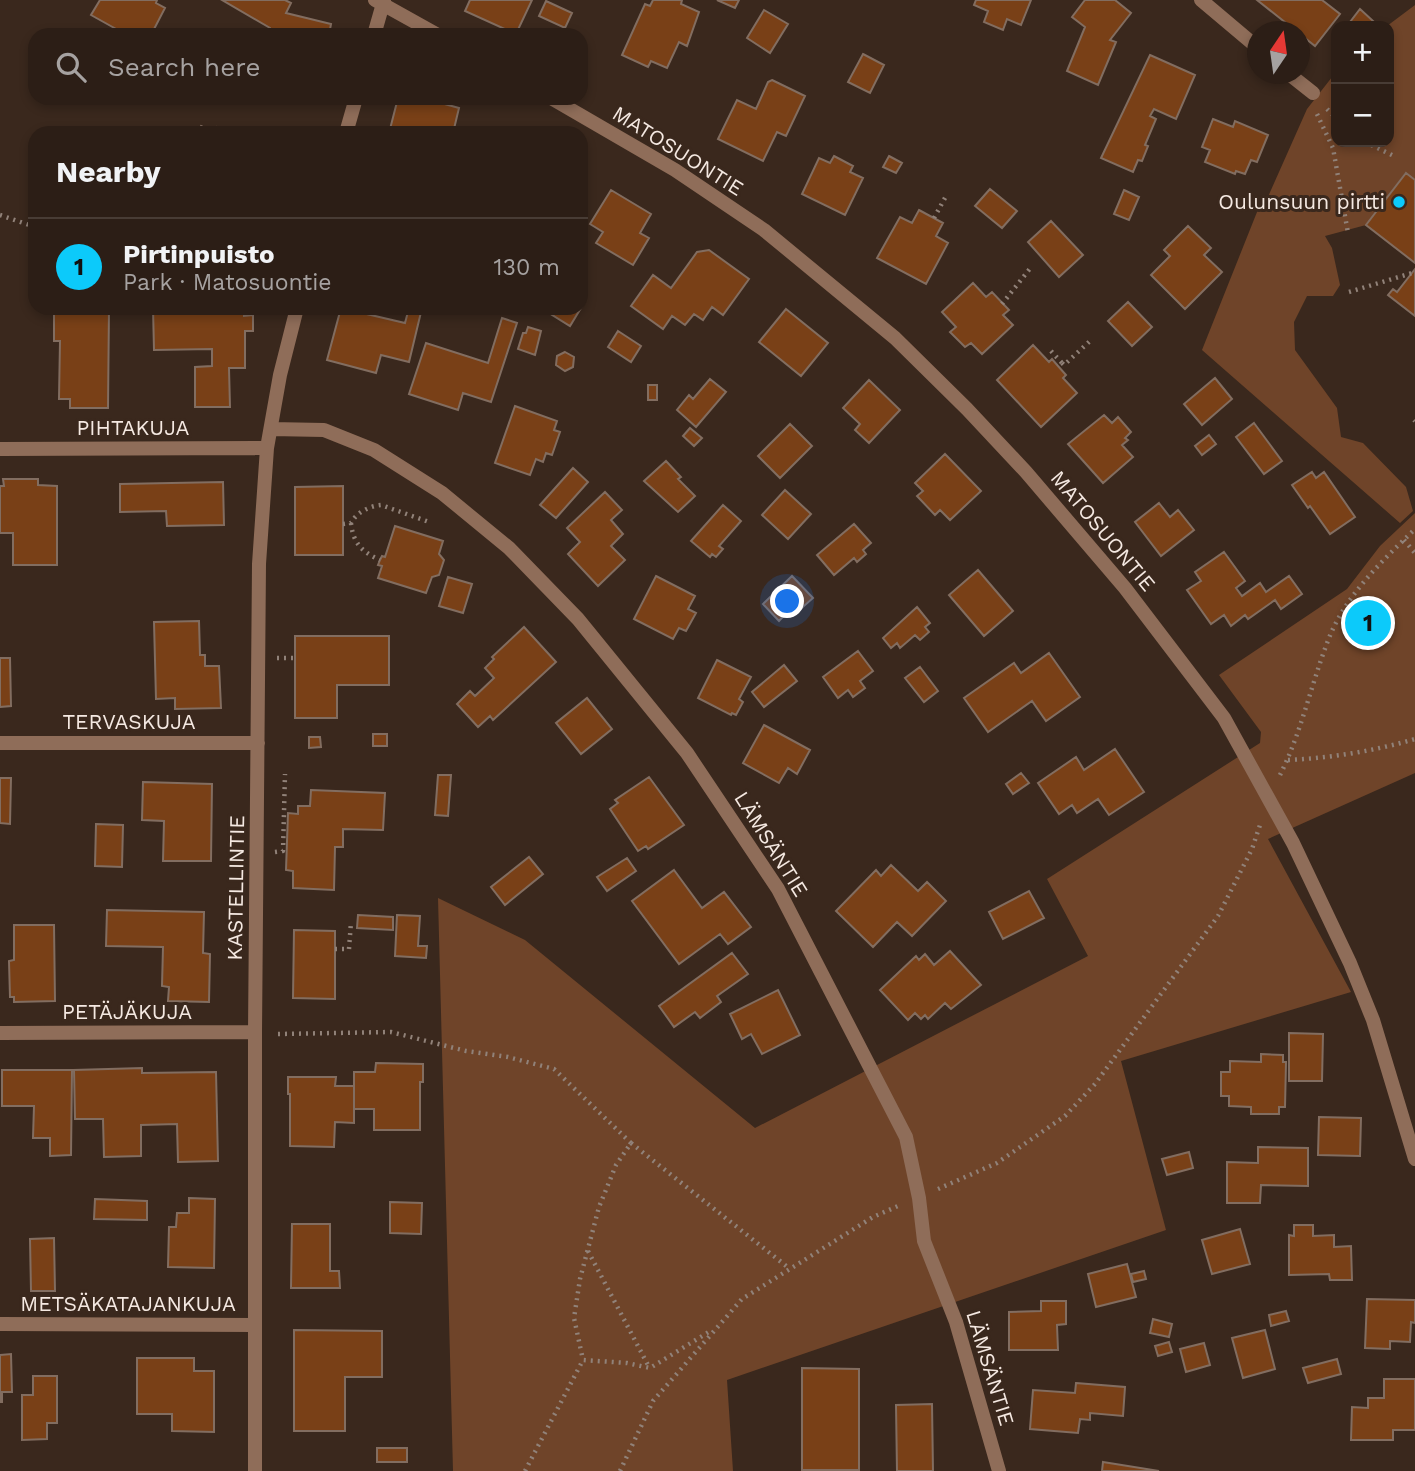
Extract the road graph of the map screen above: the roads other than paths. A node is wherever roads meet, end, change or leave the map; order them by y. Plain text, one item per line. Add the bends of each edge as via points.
1 (1201, 0) edge
2 (381, 1) edge
3 (375, 28) edge
4 (426, 28) edge
5 (1247, 39) edge
6 (1302, 84) edge
7 (1313, 93) road end
8 (354, 105) edge
9 (563, 105) edge
10 (348, 126) edge
11 (295, 315) edge
12 (271, 429) junction
13 (267, 448) junction
14 (0, 449) edge
15 (0, 743) edge
16 (258, 743) junction
17 (255, 1032) junction
18 (0, 1033) edge
19 (1415, 1159) edge
20 (0, 1324) edge
21 (255, 1325) junction
22 (255, 1471) edge
23 (999, 1471) edge

1 - 5 street
2 - 3 street
2 - 4 street
6 - 7 street
8 - 10 street
9 - 19 street, MATOSUONTIE via 675,170 764,230 904,345 1026,472 1125,588 1224,718 1269,797 1373,1020
11 - 12 street, KASTELLINTIE
12 - 13 street, KASTELLINTIE
12 - 23 street, LÄMSÄNTIE via 324,430 373,450 442,493 509,548 578,618 687,753 778,889 906,1137 924,1241 956,1322
13 - 14 street, PIHTAKUJA
13 - 16 street, KASTELLINTIE via 259,564
15 - 16 street, TERVASKUJA
16 - 17 street, KASTELLINTIE
17 - 18 street, PETÄJÄKUJA
17 - 21 street, KASTELLINTIE
20 - 21 street, METSÄKATAJANKUJA
21 - 22 street, KASTELLINTIE

